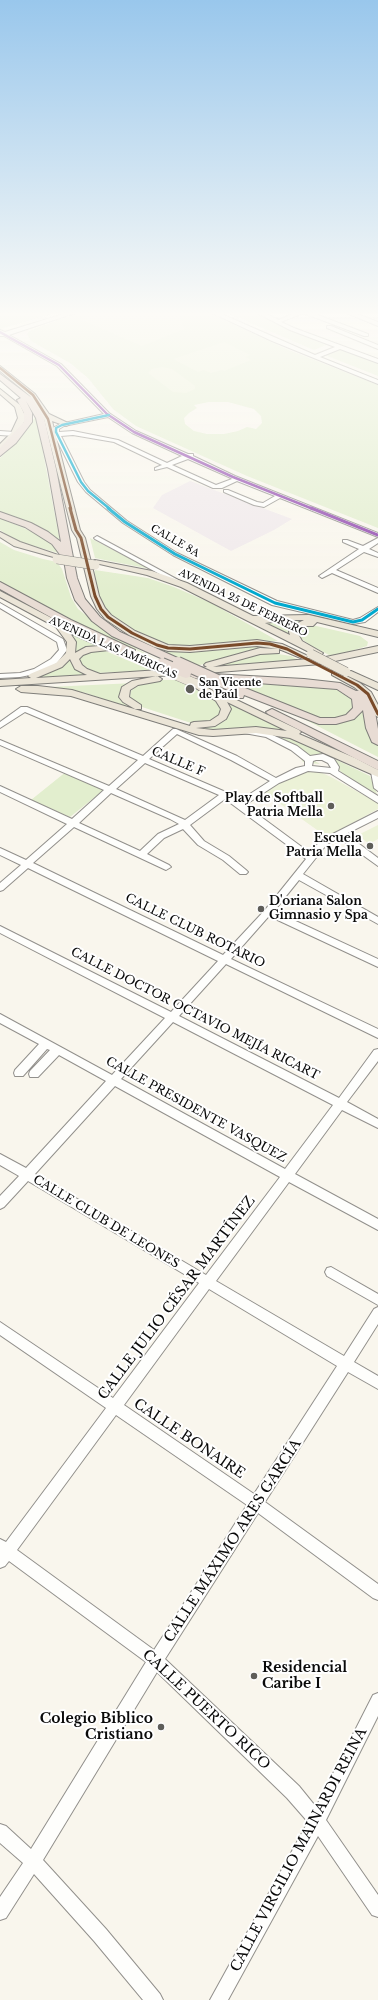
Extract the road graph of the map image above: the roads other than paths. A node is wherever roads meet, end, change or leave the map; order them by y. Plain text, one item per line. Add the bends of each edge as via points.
1 (24, 405) edge
2 (32, 405) edge
3 (40, 405) edge
4 (100, 405) edge
5 (105, 405) edge
6 (18, 406) edge
7 (109, 415) junction
8 (47, 416) junction
9 (66, 424) junction
10 (55, 431) junction
11 (0, 433) edge
12 (14, 434) junction
13 (141, 435) junction
14 (128, 440) dead end
15 (121, 443) junction
16 (0, 448) edge
17 (0, 453) edge
18 (189, 456) junction
19 (167, 465) junction
20 (157, 469) dead end
21 (236, 479) junction
22 (226, 491) dead end
23 (279, 496) junction
24 (325, 513) junction
25 (0, 515) edge
26 (378, 532) edge
27 (0, 534) edge
28 (378, 535) edge
29 (0, 538) edge
30 (97, 538) dead end
31 (378, 540) edge
32 (345, 541) dead end
33 (364, 549) junction
34 (378, 554) edge
35 (57, 557) junction
36 (70, 564) junction
37 (95, 564) junction
38 (331, 570) junction
39 (322, 576) dead end
40 (0, 585) edge
41 (184, 585) junction
42 (378, 590) edge
43 (0, 594) edge
44 (0, 605) edge
45 (21, 606) junction
46 (378, 609) edge
47 (11, 611) junction
48 (240, 613) junction
49 (0, 616) edge
50 (288, 617) junction
51 (58, 625) junction
52 (269, 629) junction
53 (85, 630) junction
54 (362, 634) junction
55 (378, 636) edge
56 (298, 642) junction
57 (378, 649) edge
58 (116, 651) junction
59 (359, 653) junction
60 (311, 654) junction
61 (378, 654) edge
62 (179, 667) junction
63 (344, 673) junction
64 (142, 674) junction
65 (0, 676) edge
66 (166, 678) junction
67 (195, 679) junction
68 (0, 682) edge
69 (378, 683) edge
70 (231, 686) junction
71 (378, 687) edge
72 (0, 689) edge
73 (378, 714) edge
74 (0, 726) edge
75 (246, 731) junction
76 (0, 742) edge
77 (378, 742) edge
78 (144, 760) junction
79 (351, 760) junction
80 (378, 760) edge
81 (309, 764) junction
82 (377, 771) edge
83 (334, 773) junction
84 (276, 781) junction
85 (378, 788) edge
86 (0, 789) edge
87 (111, 790) junction
88 (225, 795) junction
89 (378, 800) edge
90 (238, 806) junction
91 (378, 814) edge
92 (73, 823) junction
93 (184, 825) junction
94 (339, 834) junction
95 (0, 851) edge
96 (140, 855) junction
97 (311, 858) junction
98 (378, 863) edge
99 (27, 864) junction
100 (166, 867) dead end
101 (244, 872) dead end
102 (298, 875) junction
103 (0, 888) edge
104 (268, 912) junction
105 (378, 921) edge
106 (0, 929) edge
107 (224, 959) junction
108 (378, 963) edge
109 (171, 1017) junction
110 (0, 1019) edge
111 (378, 1034) edge
112 (46, 1043) junction
113 (58, 1049) junction
114 (378, 1053) edge
115 (19, 1073) dead end
116 (34, 1074) dead end
117 (114, 1080) junction
118 (341, 1104) junction
119 (378, 1124) edge
120 (0, 1159) edge
121 (287, 1174) junction
122 (27, 1175) junction
123 (0, 1204) edge
124 (378, 1225) edge
125 (331, 1272) dead end
126 (209, 1282) junction
127 (378, 1300) edge
128 (378, 1312) edge
129 (0, 1328) edge
130 (346, 1363) junction
131 (378, 1383) edge
132 (115, 1407) junction
133 (257, 1504) junction
134 (2, 1553) edge
135 (378, 1593) edge
136 (156, 1660) junction
137 (378, 1700) edge
138 (373, 1715) edge
139 (317, 1821) junction
140 (0, 1832) edge
141 (33, 1861) junction
142 (378, 1909) edge
143 (0, 1912) edge
144 (154, 2000) edge
145 (219, 2000) edge

1 - 17 highway via 28,413 28,422 14,441
2 - 36 highway via 40,418
3 - 8 main road, AVENIDA LAS AMÉRICAS
4 - 7 street
5 - 13 street
6 - 12 main road via 22,418
7 - 9 street
7 - 13 street
8 - 9 main road
8 - 10 main road, AVENIDA LAS AMÉRICAS
9 - 10 street
10 - 15 street
10 - 46 street, CALLE 8A via 88,491 125,522 175,554 287,607 353,622 362,620
10 - 60 main road, AVENIDA LAS AMÉRICAS via 76,530 81,538 95,596 108,617 132,633 168,648 190,649 247,643 270,644
11 - 12 street
12 - 16 main road
13 - 18 street
14 - 15 street
15 - 19 street
18 - 19 street
18 - 21 street
18 - 24 street
19 - 20 street
19 - 21 street via 215,487
21 - 23 street
22 - 23 street via 264,505
23 - 24 street
24 - 26 street
24 - 28 street
25 - 36 highway via 45,534 56,542
27 - 35 main road, AVENIDA 25 DE FEBRERO via 18,544
29 - 35 main road, AVENIDA 25 DE FEBRERO via 14,546
30 - 41 street
31 - 33 street
32 - 33 street
33 - 34 street
33 - 38 street
35 - 37 main road, AVENIDA 25 DE FEBRERO, bridge
36 - 62 highway via 76,594 96,619 116,634
37 - 41 main road, AVENIDA 25 DE FEBRERO via 149,573
37 - 52 main road, AVENIDA 25 DE FEBRERO via 171,584
38 - 39 street
38 - 42 street
40 - 53 highway
41 - 48 main road, AVENIDA 25 DE FEBRERO
43 - 45 main road, AVENIDA LAS AMÉRICAS
44 - 47 street
45 - 51 main road, AVENIDA LAS AMÉRICAS
45 - 53 highway via 28,606 78,630
47 - 49 street
47 - 65 street via 55,637 62,645 60,656 37,671
48 - 50 main road via 260,619
48 - 52 main road, AVENIDA 25 DE FEBRERO
50 - 52 main road
50 - 55 main road via 309,618
51 - 58 main road, AVENIDA LAS AMÉRICAS
51 - 68 main road via 72,642 66,660 42,674
52 - 56 main road, AVENIDA 25 DE FEBRERO
52 - 60 main road, AVENIDA 25 DE FEBRERO
53 - 82 highway, bridge via 260,706
54 - 55 main road
54 - 56 main road via 309,622 293,629
54 - 59 main road via 371,644
56 - 60 main road, AVENIDA 25 DE FEBRERO
57 - 59 main road
58 - 64 main road via 89,649 74,659 78,667 90,674
58 - 67 main road, AVENIDA LAS AMÉRICAS, bridge
59 - 62 main road via 321,662 284,666
60 - 62 main road via 260,651
60 - 63 main road, AVENIDA LAS AMÉRICAS
60 - 63 main road, AVENIDA 25 DE FEBRERO
61 - 67 main road via 330,665
62 - 64 main road
62 - 70 highway, bridge
63 - 69 main road, AVENIDA 25 DE FEBRERO
63 - 71 main road, AVENIDA 25 DE FEBRERO
63 - 73 main road, AVENIDA LAS AMÉRICAS via 368,694
63 - 77 highway via 367,701 372,728
64 - 68 main road
66 - 67 main road
66 - 67 main road via 129,686 125,689 124,697 133,706 193,725 206,726 223,718 226,709 224,704
66 - 72 main road
67 - 70 highway via 304,682 340,686 352,693 359,704 358,709 350,717 336,721 319,721
67 - 79 main road, AVENIDA LAS AMÉRICAS
70 - 80 highway
72 - 75 main road via 58,690 199,732
74 - 78 street, CALLE F via 23,709
75 - 79 main road via 292,735
75 - 81 street via 268,735 294,748
76 - 87 street
78 - 84 street via 177,731
78 - 87 street
78 - 88 street, CALLE F
79 - 82 main road, AVENIDA LAS AMÉRICAS
81 - 83 street
81 - 83 street via 315,757 323,757 331,761 335,767
81 - 84 street
82 - 85 street
83 - 89 street
84 - 90 street
86 - 92 street
87 - 92 street
87 - 93 street via 173,816
88 - 90 street, CALLE F
88 - 93 street
90 - 97 street, CALLE F
91 - 94 street
92 - 96 street
92 - 99 street
93 - 96 street via 161,836
93 - 101 street via 201,843
94 - 97 street via 324,842
94 - 98 street
95 - 99 street, CALLE CLUB ROTARIO
96 - 100 street
97 - 102 street
99 - 103 street
99 - 107 street, CALLE CLUB ROTARIO
102 - 104 street
102 - 105 street
104 - 107 street
104 - 108 street
106 - 109 street, CALLE DOCTOR OCTAVIO MEJÍA RICART
107 - 109 street
107 - 111 street, CALLE CLUB ROTARIO
109 - 117 street
109 - 118 street, CALLE DOCTOR OCTAVIO MEJÍA RICART
110 - 112 street, CALLE PRESIDENTE VASQUEZ
112 - 113 street, CALLE PRESIDENTE VASQUEZ
112 - 115 street
113 - 116 street
113 - 117 street, CALLE PRESIDENTE VASQUEZ
114 - 118 street, CALLE JULIO CÉSAR MARTÍNEZ
117 - 121 street, CALLE PRESIDENTE VASQUEZ
117 - 122 street
118 - 119 street, CALLE DOCTOR OCTAVIO MEJÍA RICART
118 - 121 street, CALLE JULIO CÉSAR MARTÍNEZ
120 - 122 street, CALLE CLUB DE LEONES
121 - 124 street, CALLE PRESIDENTE VASQUEZ
121 - 126 street, CALLE JULIO CÉSAR MARTÍNEZ
122 - 123 street
122 - 126 street, CALLE CLUB DE LEONES
125 - 127 street
126 - 130 street, CALLE CLUB DE LEONES
126 - 132 street, CALLE JULIO CÉSAR MARTÍNEZ
128 - 130 street, CALLE MÁXIMO ARES GARCÍA
129 - 132 street, CALLE BONAIRE
130 - 131 street, CALLE CLUB DE LEONES
130 - 133 street, CALLE MÁXIMO ARES GARCÍA
132 - 133 street, CALLE BONAIRE
132 - 134 street, CALLE JULIO CÉSAR MARTÍNEZ
133 - 135 street, CALLE BONAIRE
133 - 136 street, CALLE MÁXIMO ARES GARCÍA
134 - 136 street, CALLE PUERTO RICO
136 - 139 street, CALLE PUERTO RICO via 293,1792
136 - 141 street, CALLE MÁXIMO ARES GARCÍA
137 - 138 street, CALLE VIRGILIO MAINARDI REINA
138 - 139 street, CALLE VIRGILIO MAINARDI REINA
139 - 142 street, CALLE PUERTO RICO
139 - 145 street, CALLE VIRGILIO MAINARDI REINA
140 - 141 street
141 - 143 street, CALLE MÁXIMO ARES GARCÍA
141 - 144 street

